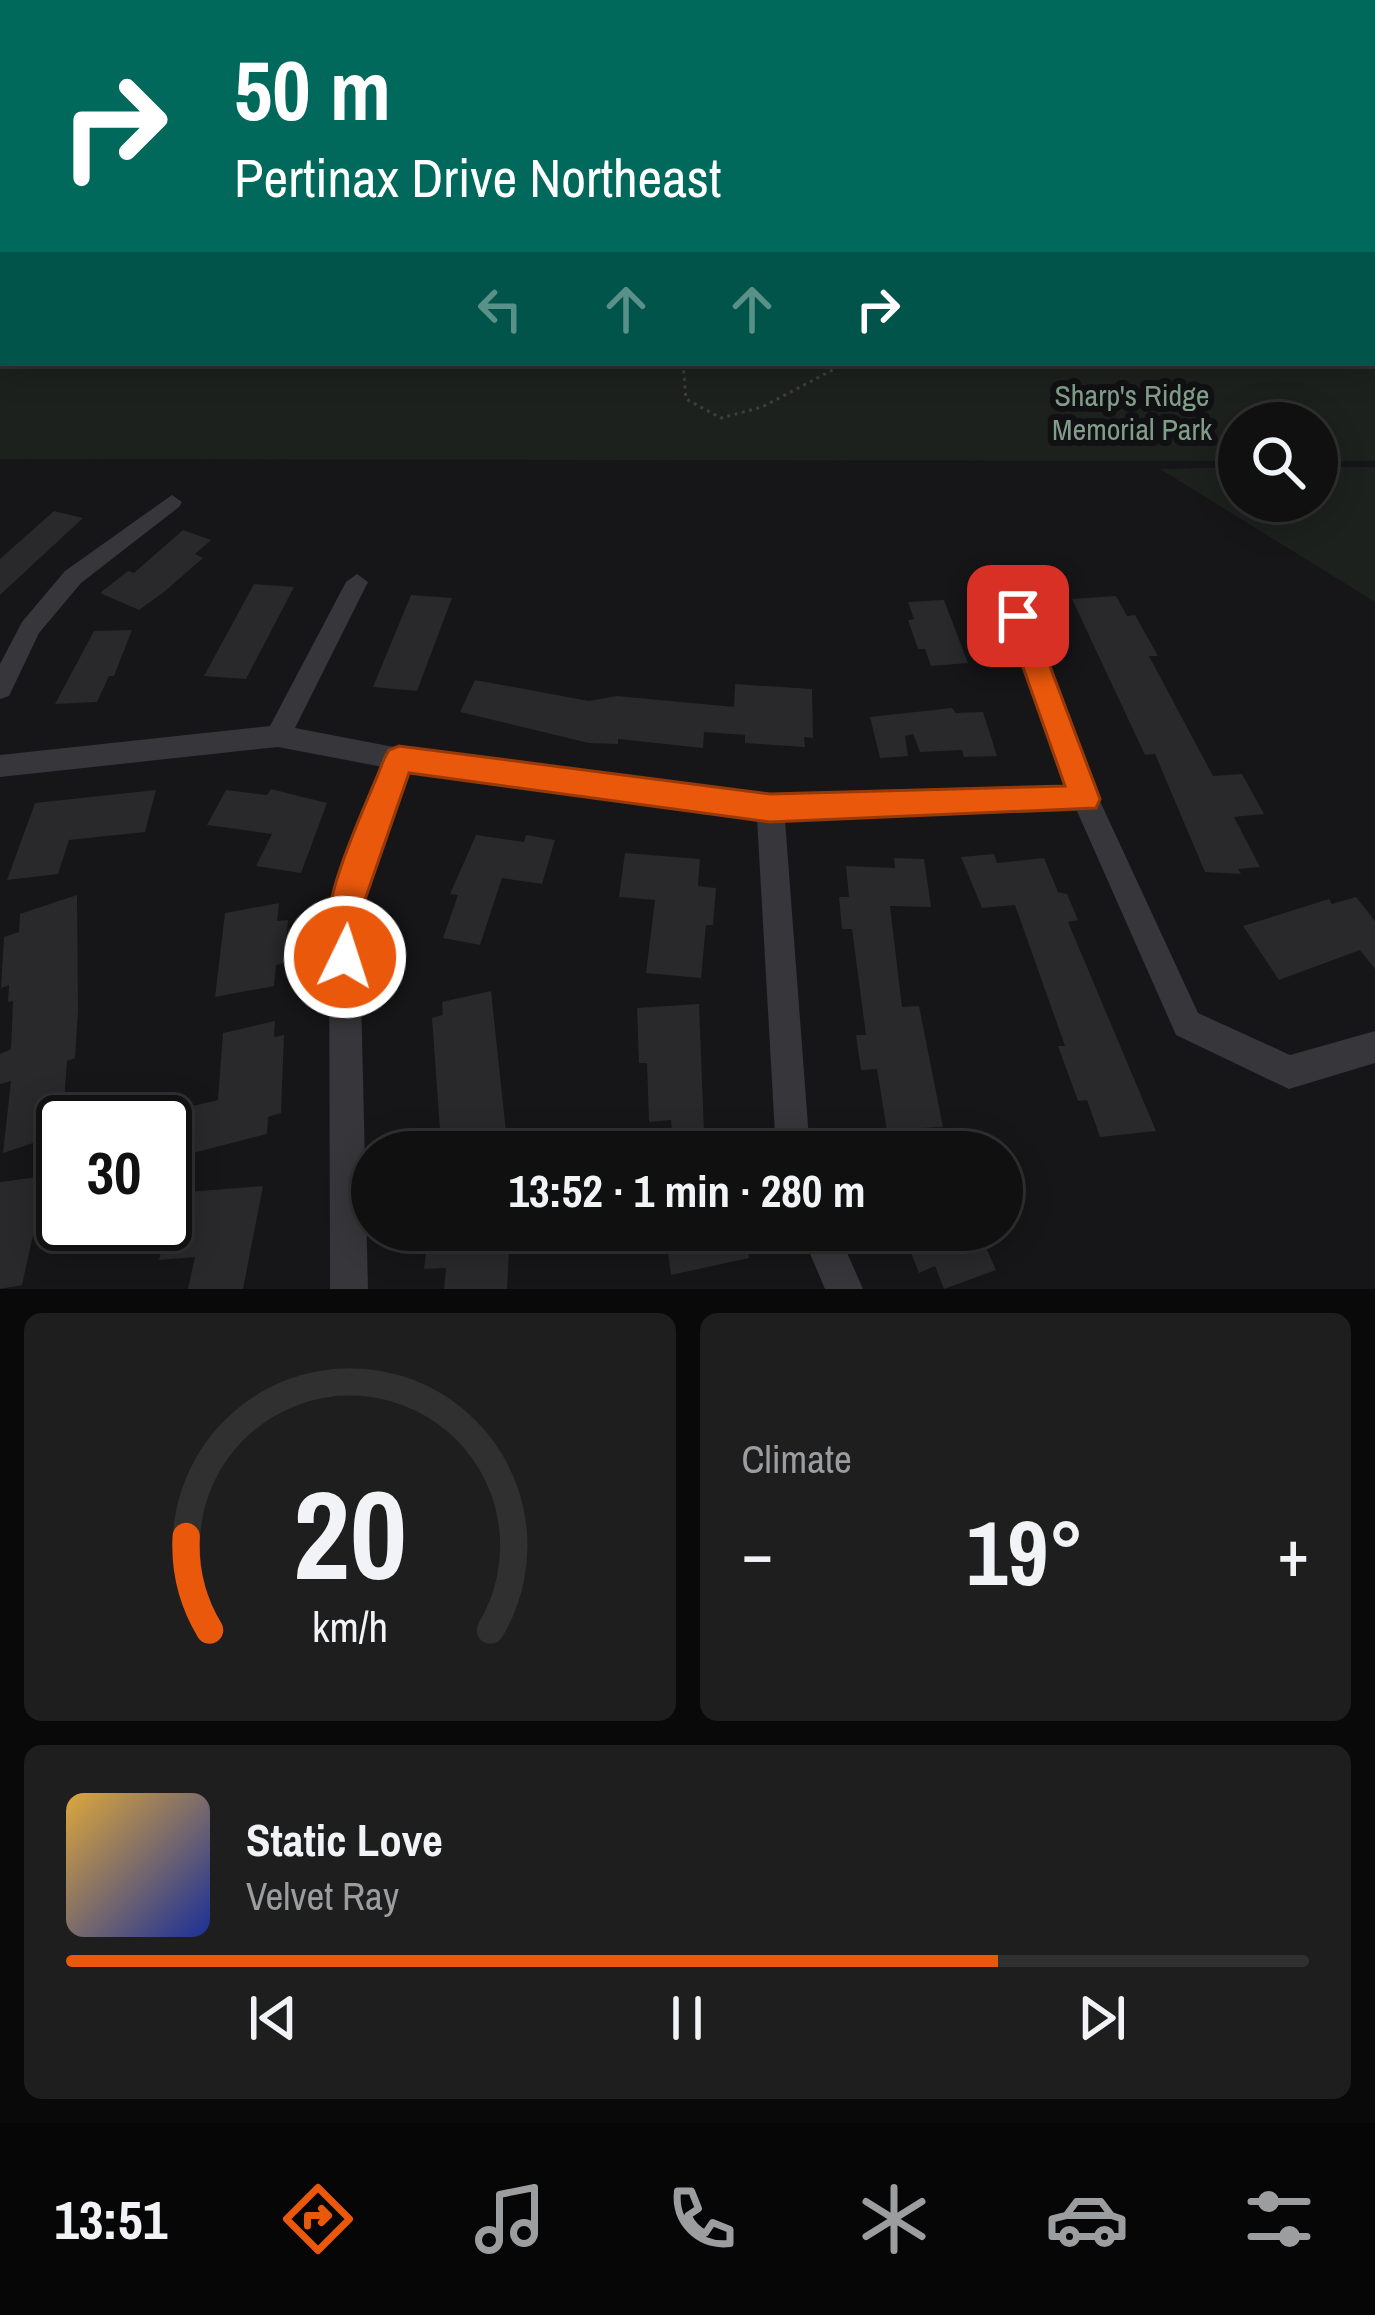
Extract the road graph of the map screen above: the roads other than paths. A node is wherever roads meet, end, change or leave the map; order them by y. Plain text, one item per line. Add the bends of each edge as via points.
1 (172, 502) dead end
2 (357, 582) dead end
3 (1018, 616) dead end
4 (0, 689) edge
5 (278, 736) junction
6 (399, 759) junction
7 (0, 766) edge
8 (1085, 799) junction
9 (770, 808) junction
10 (1375, 1047) edge
11 (792, 1131) edge
12 (827, 1251) edge
13 (349, 1289) edge
14 (844, 1289) edge

1 - 4 street via 73,577 30,628
2 - 5 street
3 - 8 street
5 - 6 street
5 - 7 street
6 - 9 street
6 - 13 street via 344,911
8 - 9 street
8 - 10 street via 1187,1024 1289,1072
9 - 11 street
12 - 14 street

